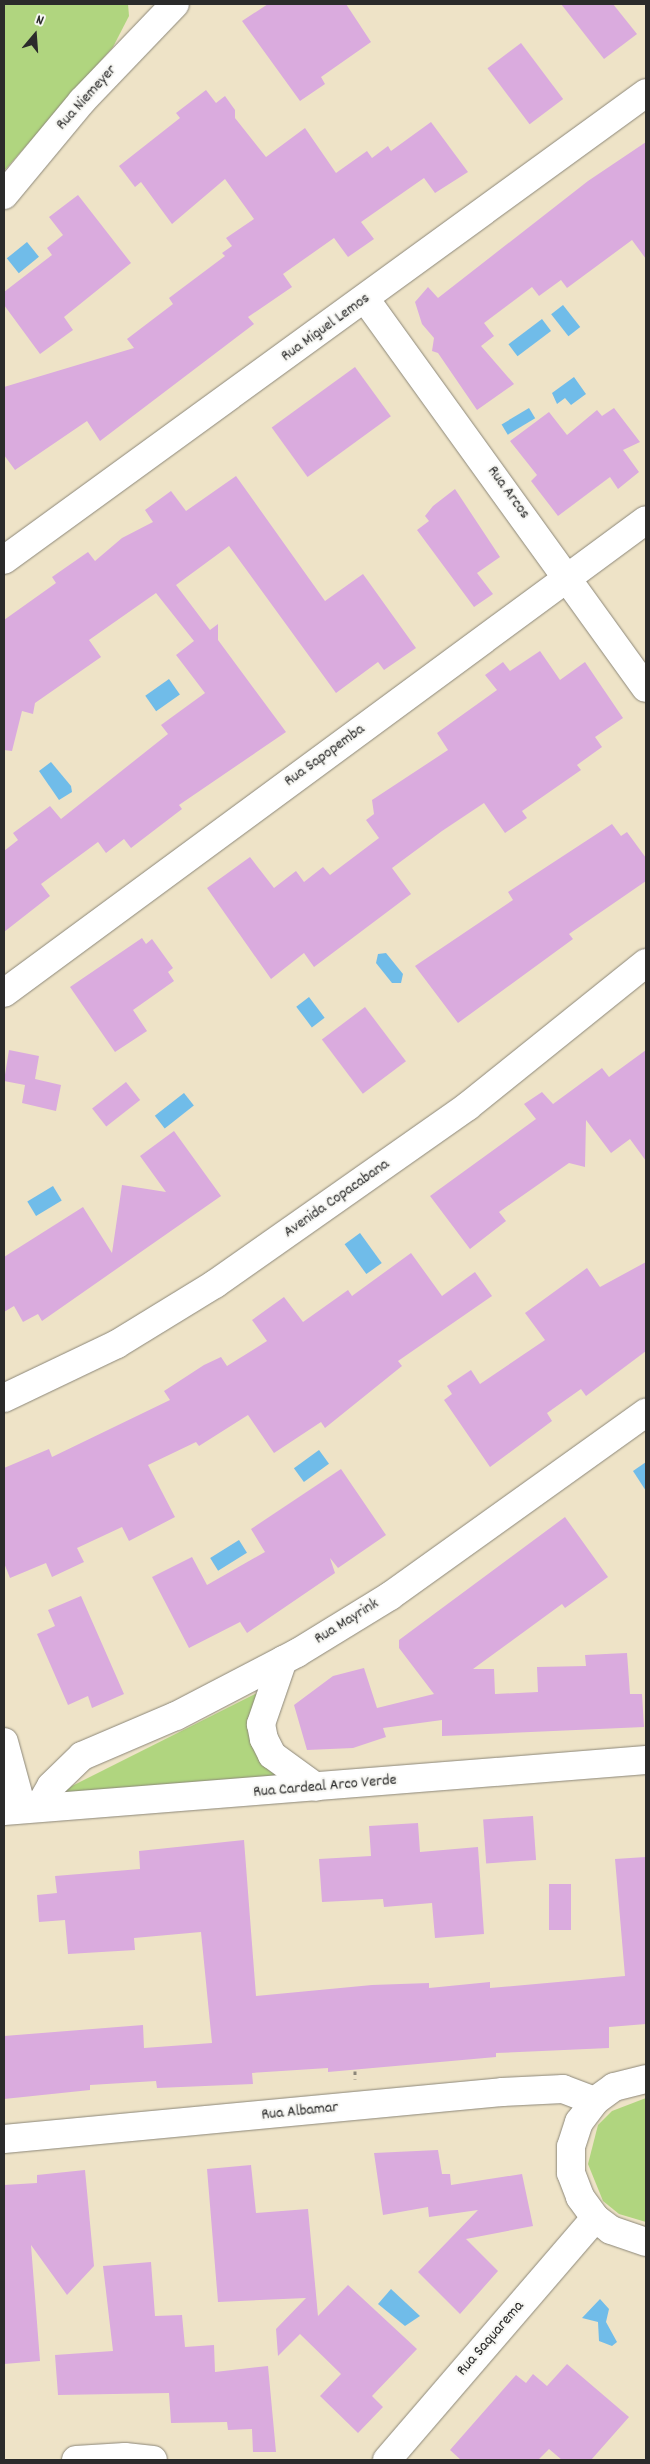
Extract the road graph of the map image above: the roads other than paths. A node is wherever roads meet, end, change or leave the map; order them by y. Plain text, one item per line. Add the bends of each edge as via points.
1 (175, 4) edge
2 (646, 93) edge
3 (4, 195) edge
4 (366, 300) junction
5 (646, 520) edge
6 (4, 560) edge
7 (570, 577) junction
8 (646, 688) edge
9 (646, 963) edge
10 (4, 992) edge
11 (4, 1398) edge
12 (646, 1413) edge
13 (283, 1660) junction
14 (4, 1742) edge
15 (646, 1760) edge
16 (316, 1787) junction
17 (22, 1808) edge
18 (646, 2079) edge
19 (595, 2101) junction
20 (4, 2139) edge
21 (595, 2218) junction
22 (646, 2242) edge
23 (76, 2460) edge
24 (153, 2460) edge
25 (387, 2460) edge

1 - 3 street, Rua Niemeyer via 82,101
2 - 4 street, Rua Miguel Lemos
4 - 6 street, Rua Miguel Lemos
4 - 7 street, Rua Arcos
5 - 7 street, Rua Sapopemba
7 - 8 street, Rua Arcos
7 - 10 street, Rua Sapopemba
9 - 11 street, Avenida Copacabana via 468,1106 231,1273 117,1344
12 - 13 street, Rua Mayrink via 390,1596
13 - 16 street via 261,1724 264,1739 272,1755
13 - 17 street, Rua Mayrink via 176,1716 82,1756
14 - 17 street
15 - 16 street, Rua Cardeal Arco Verde
16 - 17 street, Rua Cardeal Arco Verde
18 - 19 street via 614,2087
19 - 20 street, Rua Albamar via 563,2089 502,2092
19 - 21 street via 579,2122 571,2147 571,2172 580,2197
21 - 22 street via 611,2230
21 - 25 street, Rua Saquarema
23 - 24 street via 125,2457

